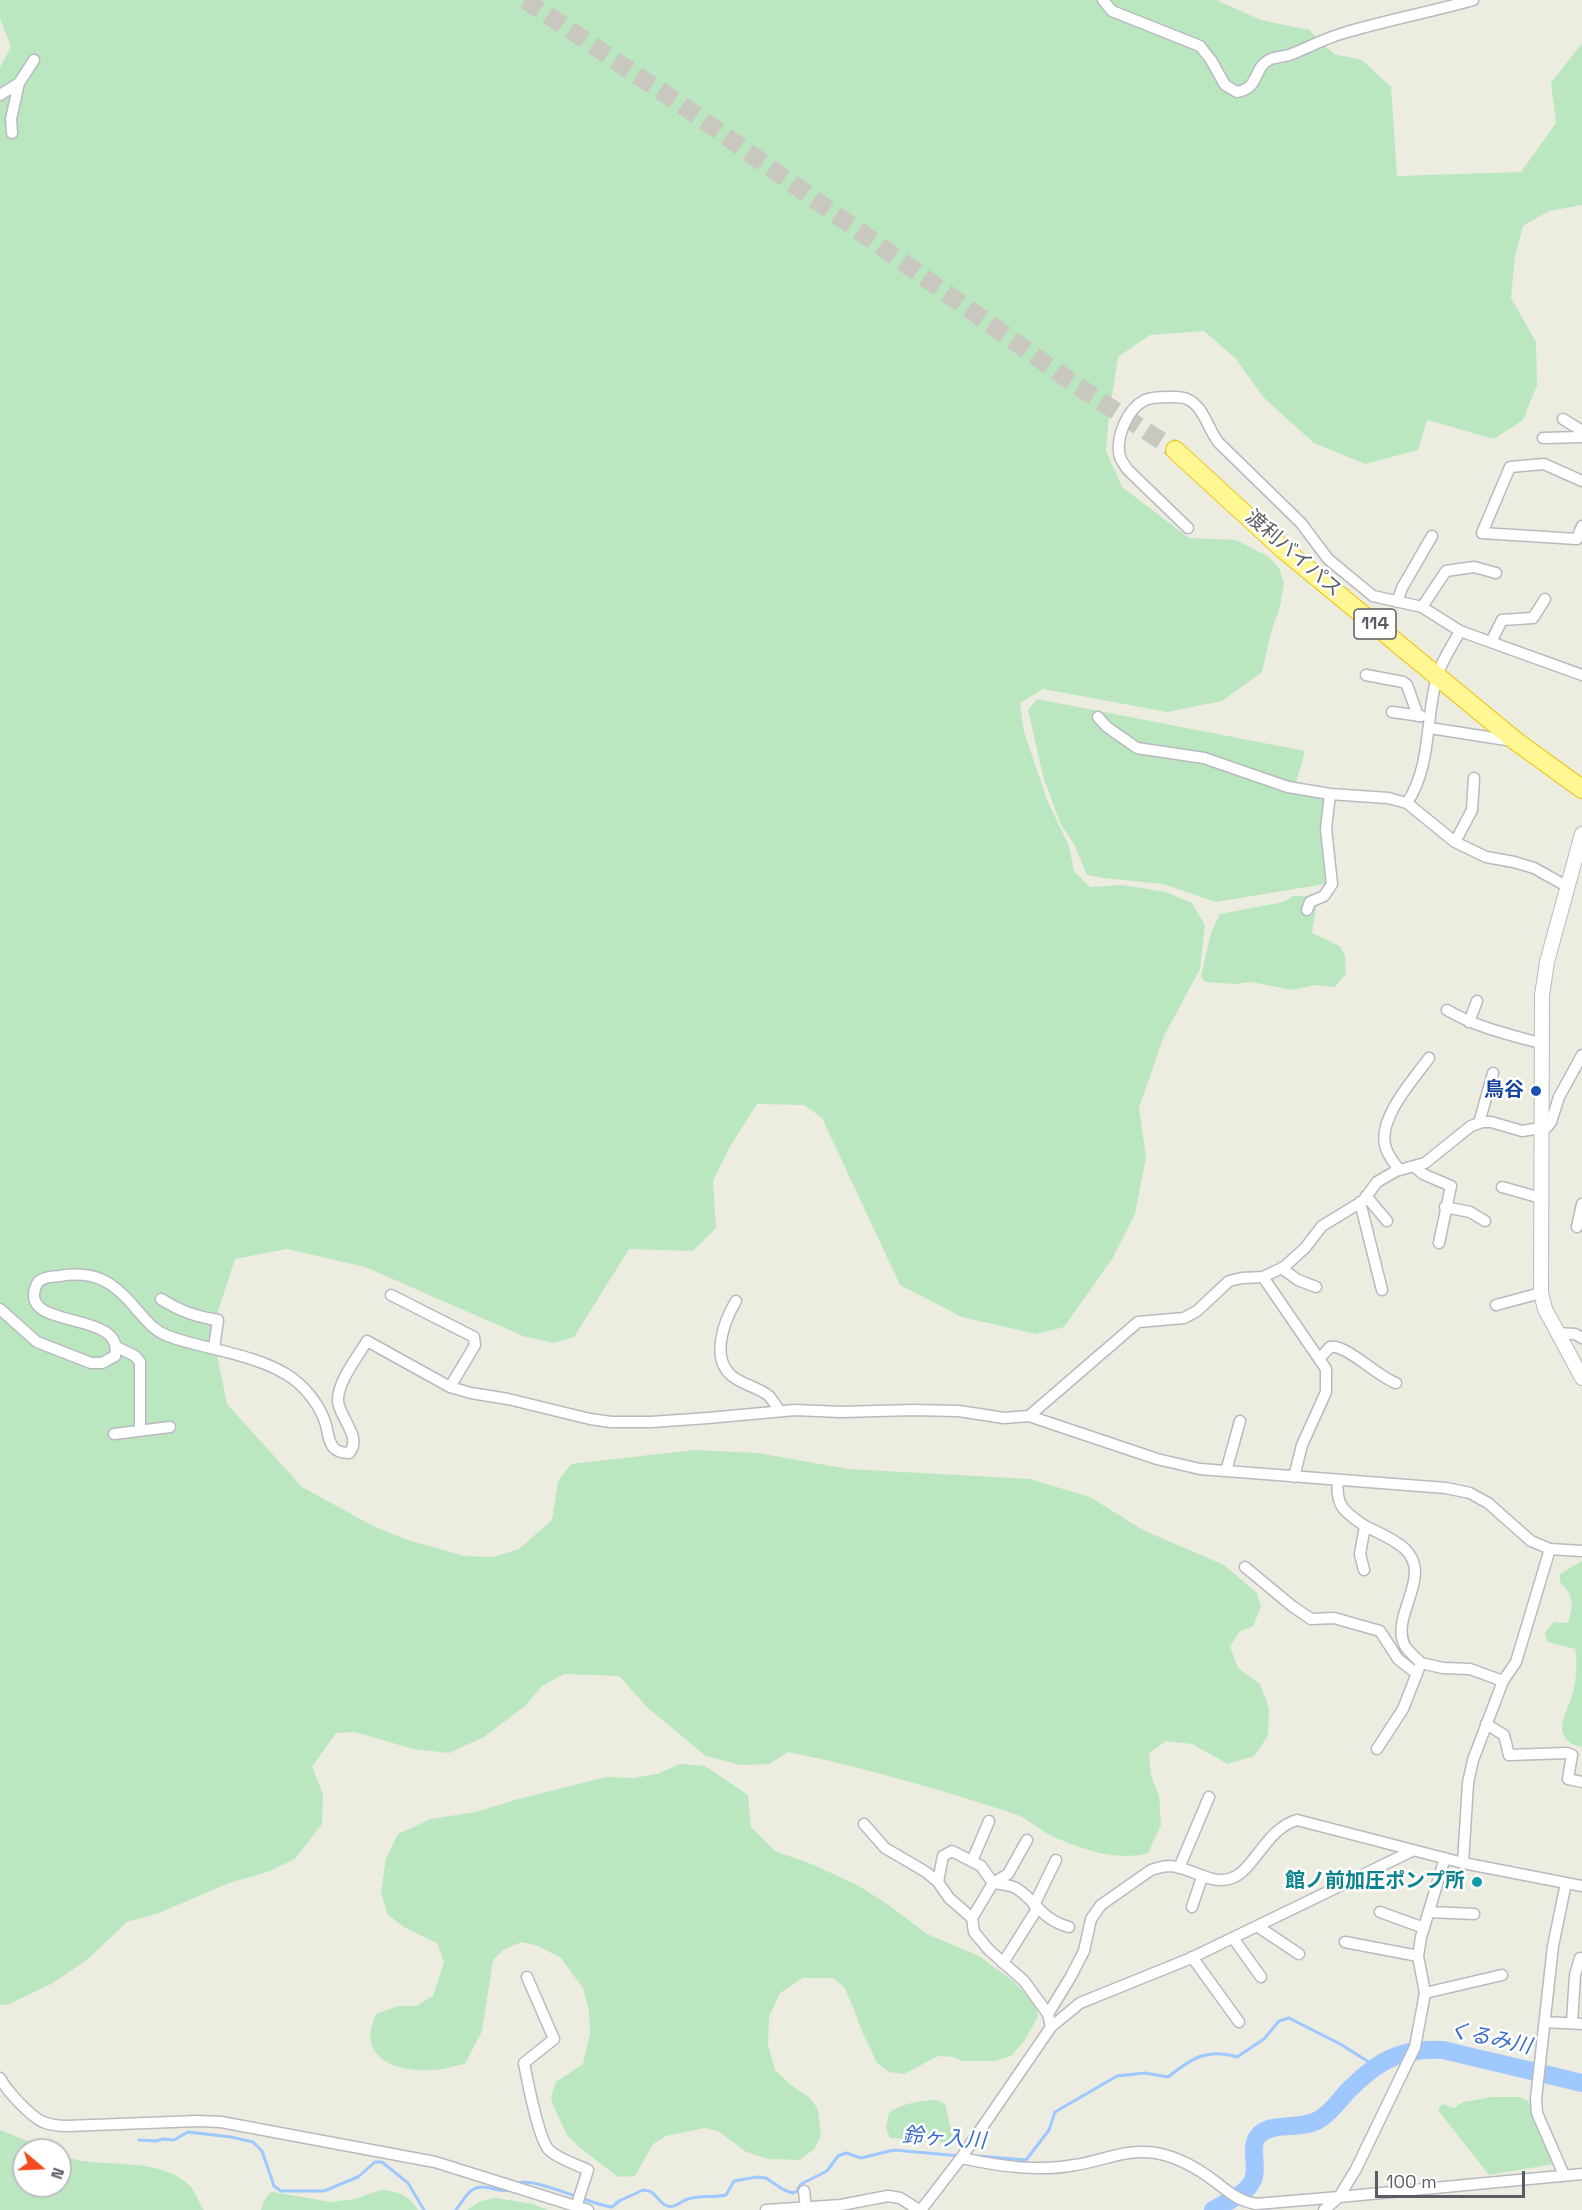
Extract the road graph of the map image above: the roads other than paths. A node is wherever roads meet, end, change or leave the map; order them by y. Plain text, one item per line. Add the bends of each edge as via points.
1 (1103, 0) edge
2 (1473, 0) edge
3 (34, 60) dead end
4 (19, 83) junction
5 (0, 96) edge
6 (12, 133) dead end
7 (1563, 418) dead end
8 (1582, 431) edge
9 (1582, 437) edge
10 (1543, 438) dead end
11 (1175, 450) tunnel mouth
12 (1582, 481) edge
13 (1582, 526) edge
14 (1188, 528) dead end
15 (1432, 536) dead end
16 (1496, 573) dead end
17 (1545, 598) dead end
18 (1397, 602) junction
19 (1422, 606) junction
20 (1460, 631) junction
21 (1491, 642) junction
22 (1366, 675) dead end
23 (1582, 675) edge
24 (1437, 676) junction
25 (1392, 712) dead end
26 (1418, 716) junction
27 (1098, 717) dead end
28 (1430, 723) junction
29 (1516, 742) junction
30 (1474, 778) dead end
31 (1582, 789) edge
32 (1330, 794) junction
33 (1407, 803) junction
34 (1582, 834) edge
35 (1455, 842) junction
36 (1568, 887) junction
37 (1307, 910) dead end
38 (1477, 1001) dead end
39 (1447, 1010) dead end
40 (1469, 1022) junction
41 (1540, 1043) junction
42 (1582, 1054) edge
43 (1429, 1058) dead end
44 (1578, 1070) edge
45 (1493, 1073) dead end
46 (1479, 1123) junction
47 (1541, 1129) junction
48 (1414, 1166) junction
49 (1400, 1170) junction
50 (1502, 1187) dead end
51 (1541, 1198) junction
52 (1363, 1199) junction
53 (1582, 1204) edge
54 (1445, 1208) junction
55 (1387, 1221) dead end
56 (1485, 1221) dead end
57 (1577, 1227) dead end
58 (1439, 1242) dead end
59 (1281, 1268) junction
60 (1263, 1277) junction
61 (1316, 1287) dead end
62 (1382, 1290) dead end
63 (1541, 1293) junction
64 (391, 1295) dead end
65 (161, 1299) dead end
66 (736, 1301) dead end
67 (1496, 1305) dead end
68 (0, 1310) edge
69 (1580, 1332) edge
70 (1556, 1333) junction
71 (117, 1347) junction
72 (214, 1348) junction
73 (1320, 1358) junction
74 (1582, 1378) edge
75 (1396, 1383) dead end
76 (450, 1387) junction
77 (780, 1412) junction
78 (1029, 1416) junction
79 (1240, 1421) dead end
80 (170, 1427) dead end
81 (140, 1430) junction
82 (114, 1434) dead end
83 (1226, 1471) junction
84 (1294, 1477) junction
85 (1338, 1481) junction
86 (1365, 1526) junction
87 (1550, 1549) junction
88 (1582, 1551) edge
89 (1245, 1567) dead end
90 (1364, 1570) dead end
91 (1419, 1668) junction
92 (1503, 1681) junction
93 (1486, 1724) junction
94 (1377, 1749) dead end
95 (1577, 1752) edge
96 (1582, 1782) edge
97 (1209, 1797) dead end
98 (989, 1821) dead end
99 (864, 1824) dead end
100 (1027, 1840) dead end
101 (1412, 1851) junction
102 (1445, 1858) junction
103 (1056, 1860) dead end
104 (972, 1861) junction
105 (1464, 1863) junction
106 (1179, 1868) junction
107 (1202, 1876) junction
108 (938, 1882) junction
109 (993, 1883) junction
110 (1566, 1883) junction
111 (1582, 1886) edge
112 (1036, 1907) junction
113 (1192, 1907) dead end
114 (1380, 1912) dead end
115 (1429, 1912) junction
116 (1474, 1914) dead end
117 (972, 1918) junction
118 (1257, 1926) junction
119 (1069, 1927) dead end
120 (1424, 1928) junction
121 (1233, 1938) junction
122 (1345, 1942) dead end
123 (1299, 1954) dead end
124 (1418, 1956) junction
125 (1192, 1958) junction
126 (1580, 1958) dead end
127 (1004, 1963) junction
128 (1502, 1976) dead end
129 (1579, 1976) edge
130 (527, 1977) dead end
131 (1261, 1977) dead end
132 (1425, 1994) junction
133 (1048, 2014) junction
134 (1239, 2022) dead end
135 (1545, 2022) junction
136 (1577, 2023) edge
137 (1051, 2027) junction
138 (0, 2078) edge
139 (961, 2158) junction
140 (1582, 2174) edge
141 (1564, 2175) junction
142 (804, 2191) dead end
143 (1339, 2197) junction
144 (576, 2207) junction
145 (806, 2208) junction
146 (588, 2210) edge
147 (766, 2210) edge
148 (920, 2210) edge
149 (1324, 2210) edge

1 - 2 street via 1112,11 1200,46 1225,85 1237,92 1249,89 1261,65 1271,59 1353,30
3 - 4 street
4 - 5 street
4 - 6 street
7 - 8 street
9 - 10 street
11 - 24 highway, 渡利バイパス / 114 via 1283,549
12 - 13 street via 1544,464 1510,467 1482,533 1577,539
14 - 18 street via 1127,469 1120,457 1119,439 1126,421 1134,407 1146,400 1175,396 1197,406 1211,434 1301,523 1328,559 1373,596
15 - 18 street
16 - 19 street via 1474,567 1446,571
17 - 21 street via 1533,618 1502,620
18 - 19 street
19 - 20 street
20 - 21 street
20 - 24 street
21 - 23 street
22 - 26 street via 1407,685
24 - 28 street
24 - 29 highway, 渡利バイパス / 114
25 - 26 street
26 - 28 street
27 - 32 street via 1137,748 1204,758 1288,787
28 - 29 street
28 - 33 street via 1420,775
29 - 31 highway, 渡利バイパス / 114
30 - 35 street via 1472,810
32 - 33 street via 1371,795
32 - 37 street via 1326,829 1332,884 1324,896 1310,902
33 - 35 street
34 - 36 street
35 - 36 street via 1486,857 1534,868
36 - 41 street via 1547,962
38 - 40 street
39 - 40 street
40 - 41 street
41 - 47 street
42 - 44 street
43 - 49 street via 1398,1100 1384,1134 1388,1154
44 - 47 street via 1559,1097 1551,1122
45 - 46 street
46 - 47 street via 1491,1122 1522,1131
46 - 48 street via 1425,1163
47 - 51 street
48 - 49 street
48 - 54 street via 1451,1186
49 - 52 street via 1377,1182
50 - 51 street
51 - 63 street
52 - 55 street
52 - 59 street via 1323,1226
52 - 62 street
53 - 57 street
54 - 56 street via 1470,1212
54 - 58 street
59 - 60 street
59 - 61 street
60 - 73 street
60 - 78 street via 1229,1281 1184,1318 1138,1322
63 - 67 street
63 - 70 street
64 - 76 street via 474,1337 476,1345
65 - 72 street via 195,1317 218,1320
66 - 77 street via 721,1341 723,1366 738,1380 770,1397
68 - 71 street via 37,1342 91,1363 109,1360 115,1356
69 - 70 street
70 - 74 street
71 - 72 street via 105,1331 41,1308 34,1299 39,1281 77,1273 112,1284 155,1329
71 - 81 street via 140,1362
72 - 76 street via 277,1369 292,1378 318,1407 329,1439 341,1453 349,1453 354,1443 338,1403 339,1395 367,1341
73 - 75 street via 1330,1347 1340,1347
73 - 84 street via 1326,1369 1326,1392 1302,1445
76 - 77 street via 611,1422
77 - 78 street via 924,1410 1005,1418
78 - 83 street via 1177,1465
79 - 83 street
80 - 81 street
81 - 82 street
83 - 84 street
84 - 85 street
85 - 86 street via 1336,1494 1341,1505
85 - 87 street via 1470,1493 1488,1503 1531,1541
86 - 90 street via 1360,1554
86 - 91 street via 1407,1550 1412,1560 1414,1582 1401,1627 1406,1647
87 - 88 street
87 - 92 street via 1516,1662
89 - 91 street via 1311,1619 1334,1618 1380,1631 1398,1659
91 - 92 street via 1470,1669
91 - 94 street via 1403,1709
92 - 93 street
93 - 95 street via 1504,1735 1509,1755
93 - 105 street via 1468,1783
95 - 96 street via 1568,1779
97 - 106 street
98 - 104 street
99 - 108 street via 885,1848
100 - 109 street via 1008,1874
101 - 102 street
101 - 107 street via 1297,1820 1287,1822 1271,1837 1239,1875 1222,1879
101 - 118 street
102 - 105 street
102 - 115 street
103 - 112 street
104 - 108 street via 952,1851 943,1856
104 - 109 street via 981,1866
105 - 110 street
106 - 107 street
106 - 133 street via 1151,1870 1101,1905 1091,1918 1084,1951
107 - 113 street
108 - 117 street
109 - 112 street via 1014,1887
109 - 117 street
110 - 111 street
110 - 135 street via 1553,1946
112 - 119 street via 1050,1920
112 - 127 street
114 - 120 street
115 - 116 street
115 - 120 street
117 - 127 street via 974,1932
118 - 121 street
118 - 123 street
120 - 124 street
121 - 125 street
121 - 131 street
122 - 124 street
124 - 132 street
125 - 134 street
125 - 137 street via 1080,2003
126 - 129 street
127 - 133 street via 1024,1981
128 - 132 street
129 - 136 street
130 - 144 street via 554,2039 524,2063 528,2084 545,2145 588,2170
132 - 143 street via 1415,2047
133 - 137 street
135 - 136 street
135 - 141 street via 1537,2113
137 - 139 street
138 - 144 street via 10,2093 41,2121 53,2125 221,2122 435,2162
139 - 143 street via 1021,2168 1048,2168 1125,2152 1155,2153 1180,2160 1245,2202
139 - 148 street
140 - 141 street
141 - 143 street
142 - 145 street
143 - 149 street
144 - 146 street
145 - 147 street
145 - 148 street via 888,2196

